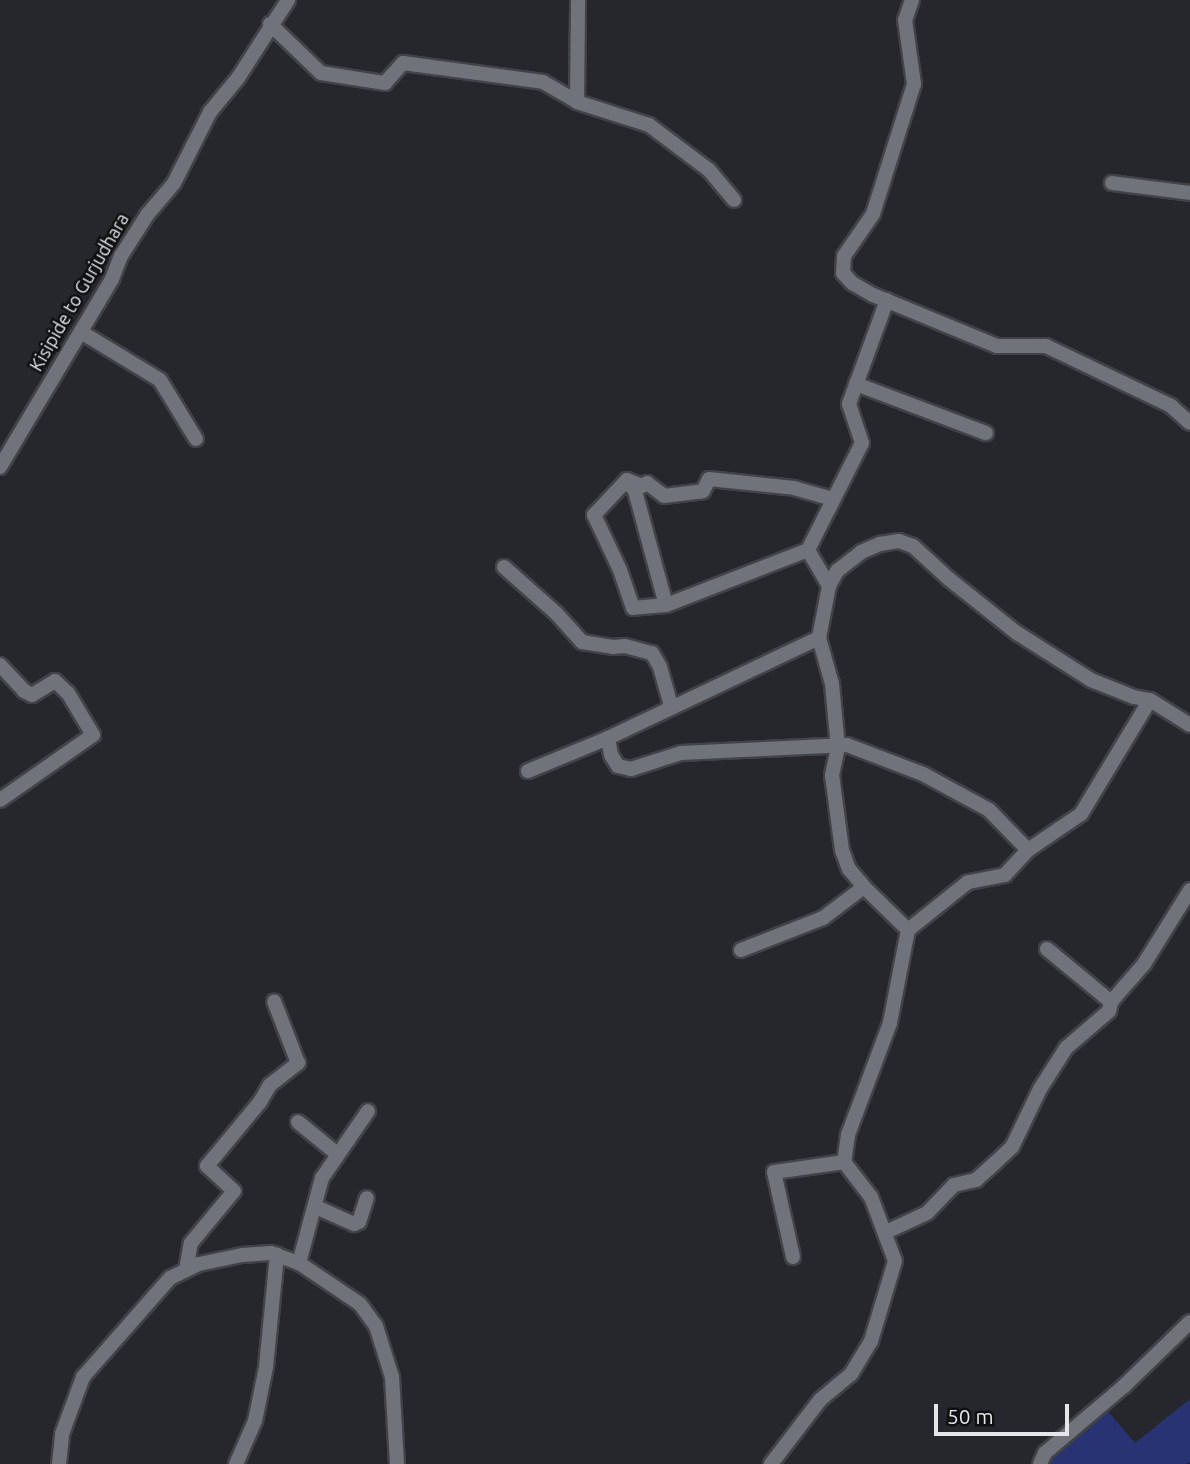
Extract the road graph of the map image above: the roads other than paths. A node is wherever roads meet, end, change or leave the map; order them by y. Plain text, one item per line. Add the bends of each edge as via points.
1 (288, 0) edge
2 (578, 0) edge
3 (912, 0) edge
4 (270, 24) junction
5 (577, 102) junction
6 (1112, 183) dead end
7 (1190, 193) edge
8 (734, 200) dead end
9 (887, 300) junction
10 (80, 332) junction
11 (856, 384) junction
12 (1190, 423) edge
13 (986, 433) dead end
14 (196, 439) dead end
15 (0, 467) edge
16 (627, 480) junction
17 (833, 499) junction
18 (808, 550) junction
19 (504, 567) dead end
20 (829, 586) junction
21 (667, 605) junction
22 (818, 638) junction
23 (0, 665) edge
24 (1150, 700) junction
25 (671, 706) junction
26 (1190, 725) edge
27 (608, 738) junction
28 (838, 747) junction
29 (528, 771) dead end
30 (0, 800) edge
31 (1028, 850) junction
32 (864, 887) junction
33 (1190, 890) edge
34 (908, 930) junction
35 (1047, 949) dead end
36 (741, 950) dead end
37 (274, 1001) dead end
38 (1111, 1002) junction
39 (368, 1111) dead end
40 (298, 1122) dead end
41 (336, 1153) junction
42 (844, 1162) junction
43 (367, 1198) dead end
44 (316, 1207) junction
45 (886, 1231) junction
46 (277, 1255) junction
47 (793, 1256) dead end
48 (299, 1263) junction
49 (186, 1270) junction
50 (1190, 1322) edge
51 (59, 1464) edge
52 (236, 1464) edge
53 (397, 1464) edge
54 (771, 1464) edge
55 (1040, 1464) edge

1 - 4 street, Kisipide to Gurjudhara
2 - 5 street
3 - 9 street via 905,29 914,84 873,214 855,236 842,267 852,283
4 - 5 street via 321,73 386,83 403,62 543,82
4 - 10 street, Kisipide to Gurjudhara via 238,78 210,112 174,183 121,256
5 - 8 street via 649,125 709,170
6 - 7 street
9 - 11 street
9 - 12 street via 997,346 1046,346 1171,405
10 - 14 street via 160,380
10 - 15 street, Kisipide to Gurjudhara
11 - 13 street
11 - 17 street via 849,404 862,443
16 - 17 street via 642,486 648,483 664,496 703,491 709,479 794,488
16 - 21 street via 635,491
16 - 21 street via 594,515 634,608
17 - 18 street
18 - 20 street
18 - 21 street
19 - 25 street via 556,612 582,642 652,653
20 - 22 street
20 - 24 street via 837,571 861,552 899,541 913,546 1017,633 1091,680
22 - 25 street
22 - 28 street via 832,684
23 - 30 street via 32,695 55,681 68,693 93,735
24 - 26 street
24 - 31 street via 1081,814
25 - 27 street
27 - 28 street via 618,766 631,769 681,753
27 - 29 street
28 - 31 street via 866,751 949,788 989,810
28 - 32 street via 832,775 842,850 849,869
31 - 34 street via 1005,875 968,882
32 - 34 street
32 - 36 street via 823,918
33 - 38 street via 1144,964
34 - 42 street via 890,1023 848,1135
35 - 38 street
37 - 49 street via 298,1063 270,1085 207,1166 234,1191 191,1243
38 - 45 street via 1109,1011 1066,1048 1012,1147 976,1180 954,1185 927,1213
39 - 41 street
40 - 41 street
41 - 44 street via 322,1178
42 - 45 street via 871,1197
42 - 47 street via 774,1172
43 - 44 street via 359,1222 354,1224
44 - 48 street
45 - 54 street via 895,1261 871,1340 851,1374 820,1400
46 - 48 street
46 - 49 street via 242,1255
46 - 52 street via 267,1367 255,1421
48 - 53 street via 360,1304 376,1326 392,1377
49 - 51 street via 170,1278 83,1377 62,1434
50 - 55 street via 1124,1386 1045,1452

